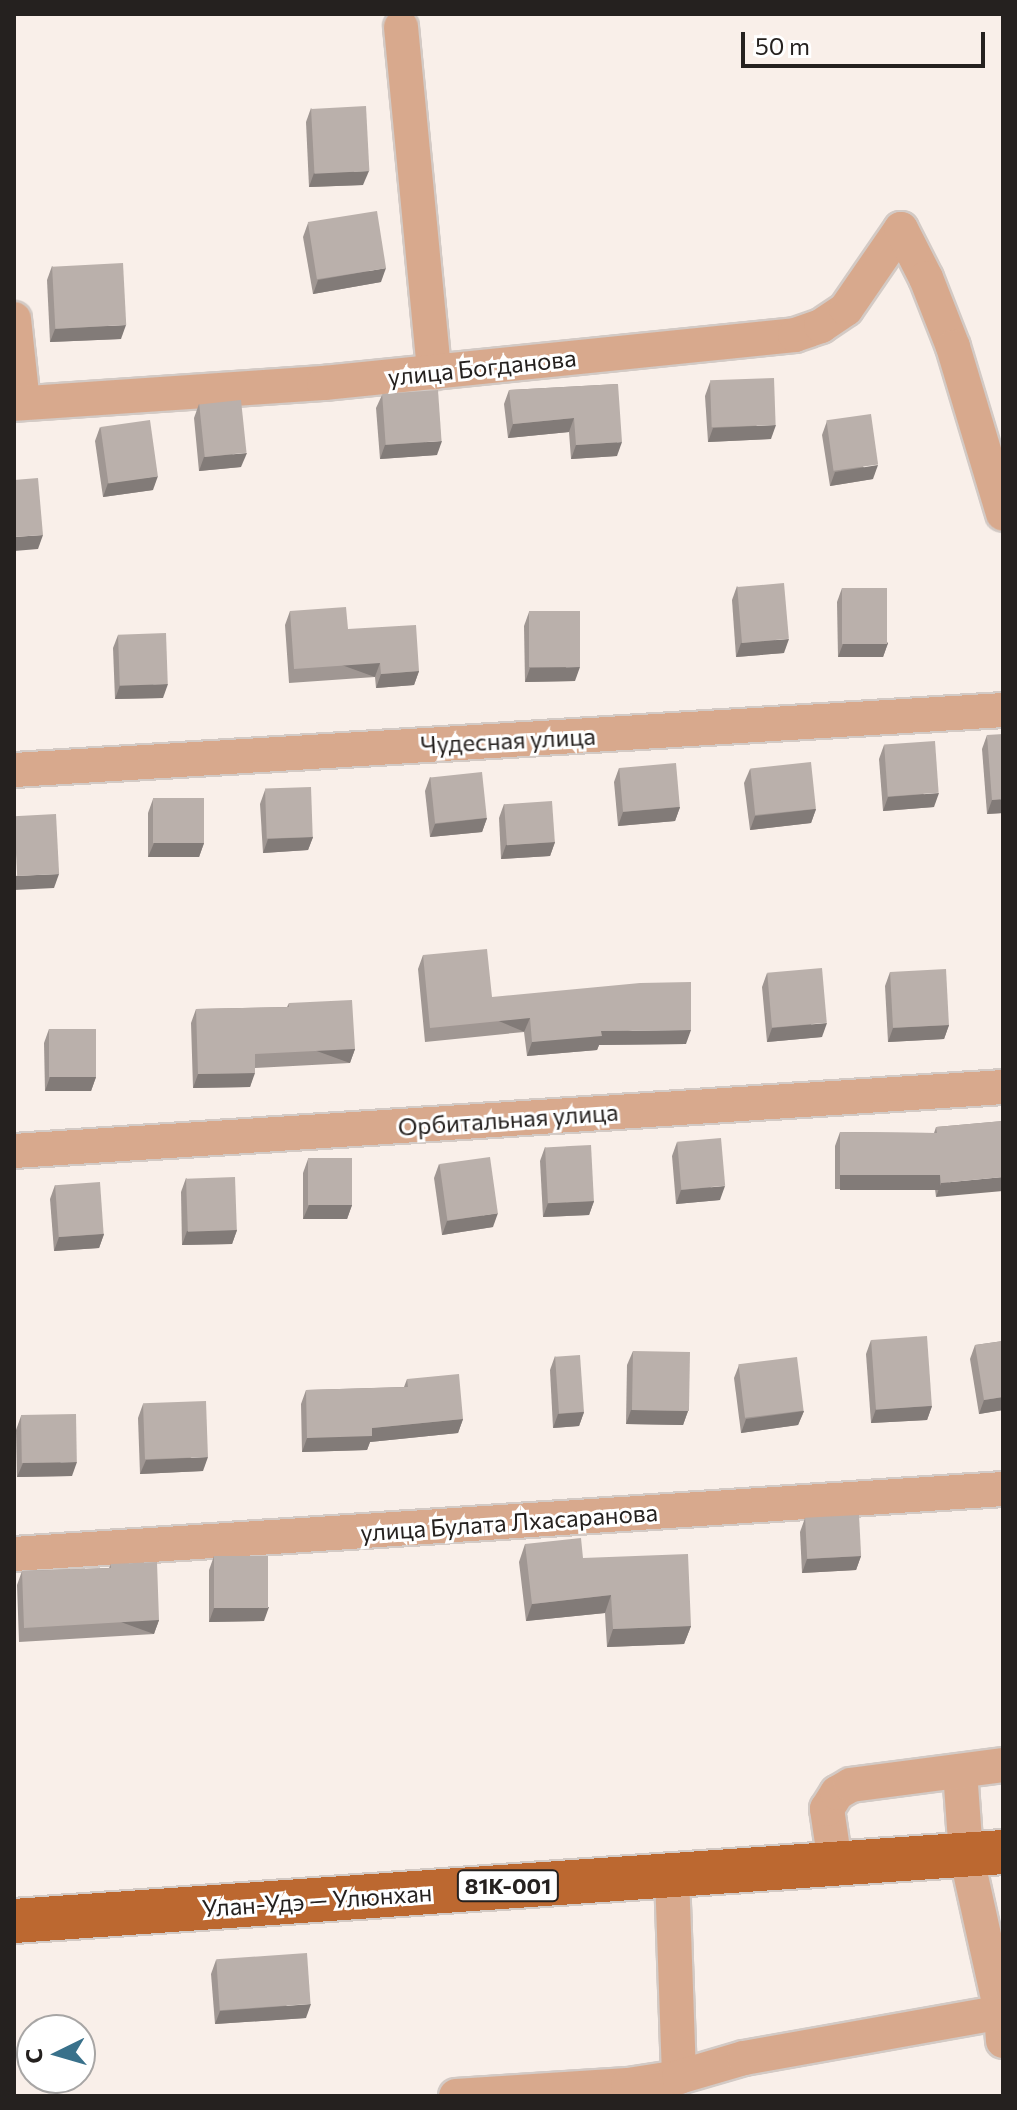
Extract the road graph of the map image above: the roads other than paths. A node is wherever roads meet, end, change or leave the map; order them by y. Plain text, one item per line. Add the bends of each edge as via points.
1 (401, 27) dead end
2 (14, 319) edge
3 (434, 372) junction
4 (18, 404) edge
5 (1003, 514) edge
6 (1003, 710) edge
7 (14, 770) edge
8 (1003, 1087) edge
9 (14, 1151) edge
10 (1003, 1489) edge
11 (14, 1554) edge
12 (1003, 1765) edge
13 (960, 1771) junction
14 (985, 1853) edge
15 (835, 1863) junction
16 (672, 1875) junction
17 (14, 1921) edge
18 (1002, 2021) edge
19 (679, 2077) junction
20 (628, 2090) edge
21 (456, 2096) edge

1 - 3 street
2 - 4 street
3 - 4 street, улица Богданова
3 - 5 street, улица Богданова via 795,335 846,309 901,229 953,347
6 - 7 street, Чудесная улица
8 - 9 street, Орбитальная улица
10 - 11 street, улица Булата Лхасаранова
12 - 13 street
13 - 14 street
13 - 15 street via 851,1785 837,1793 827,1809
14 - 15 main road, Улан-Удэ — Улюнхан / 81К-001
14 - 18 street
15 - 16 main road, Улан-Удэ — Улюнхан / 81К-001
16 - 17 main road, Улан-Удэ — Улюнхан / 81К-001
16 - 19 street
18 - 19 street via 744,2058
19 - 20 street
20 - 21 street

